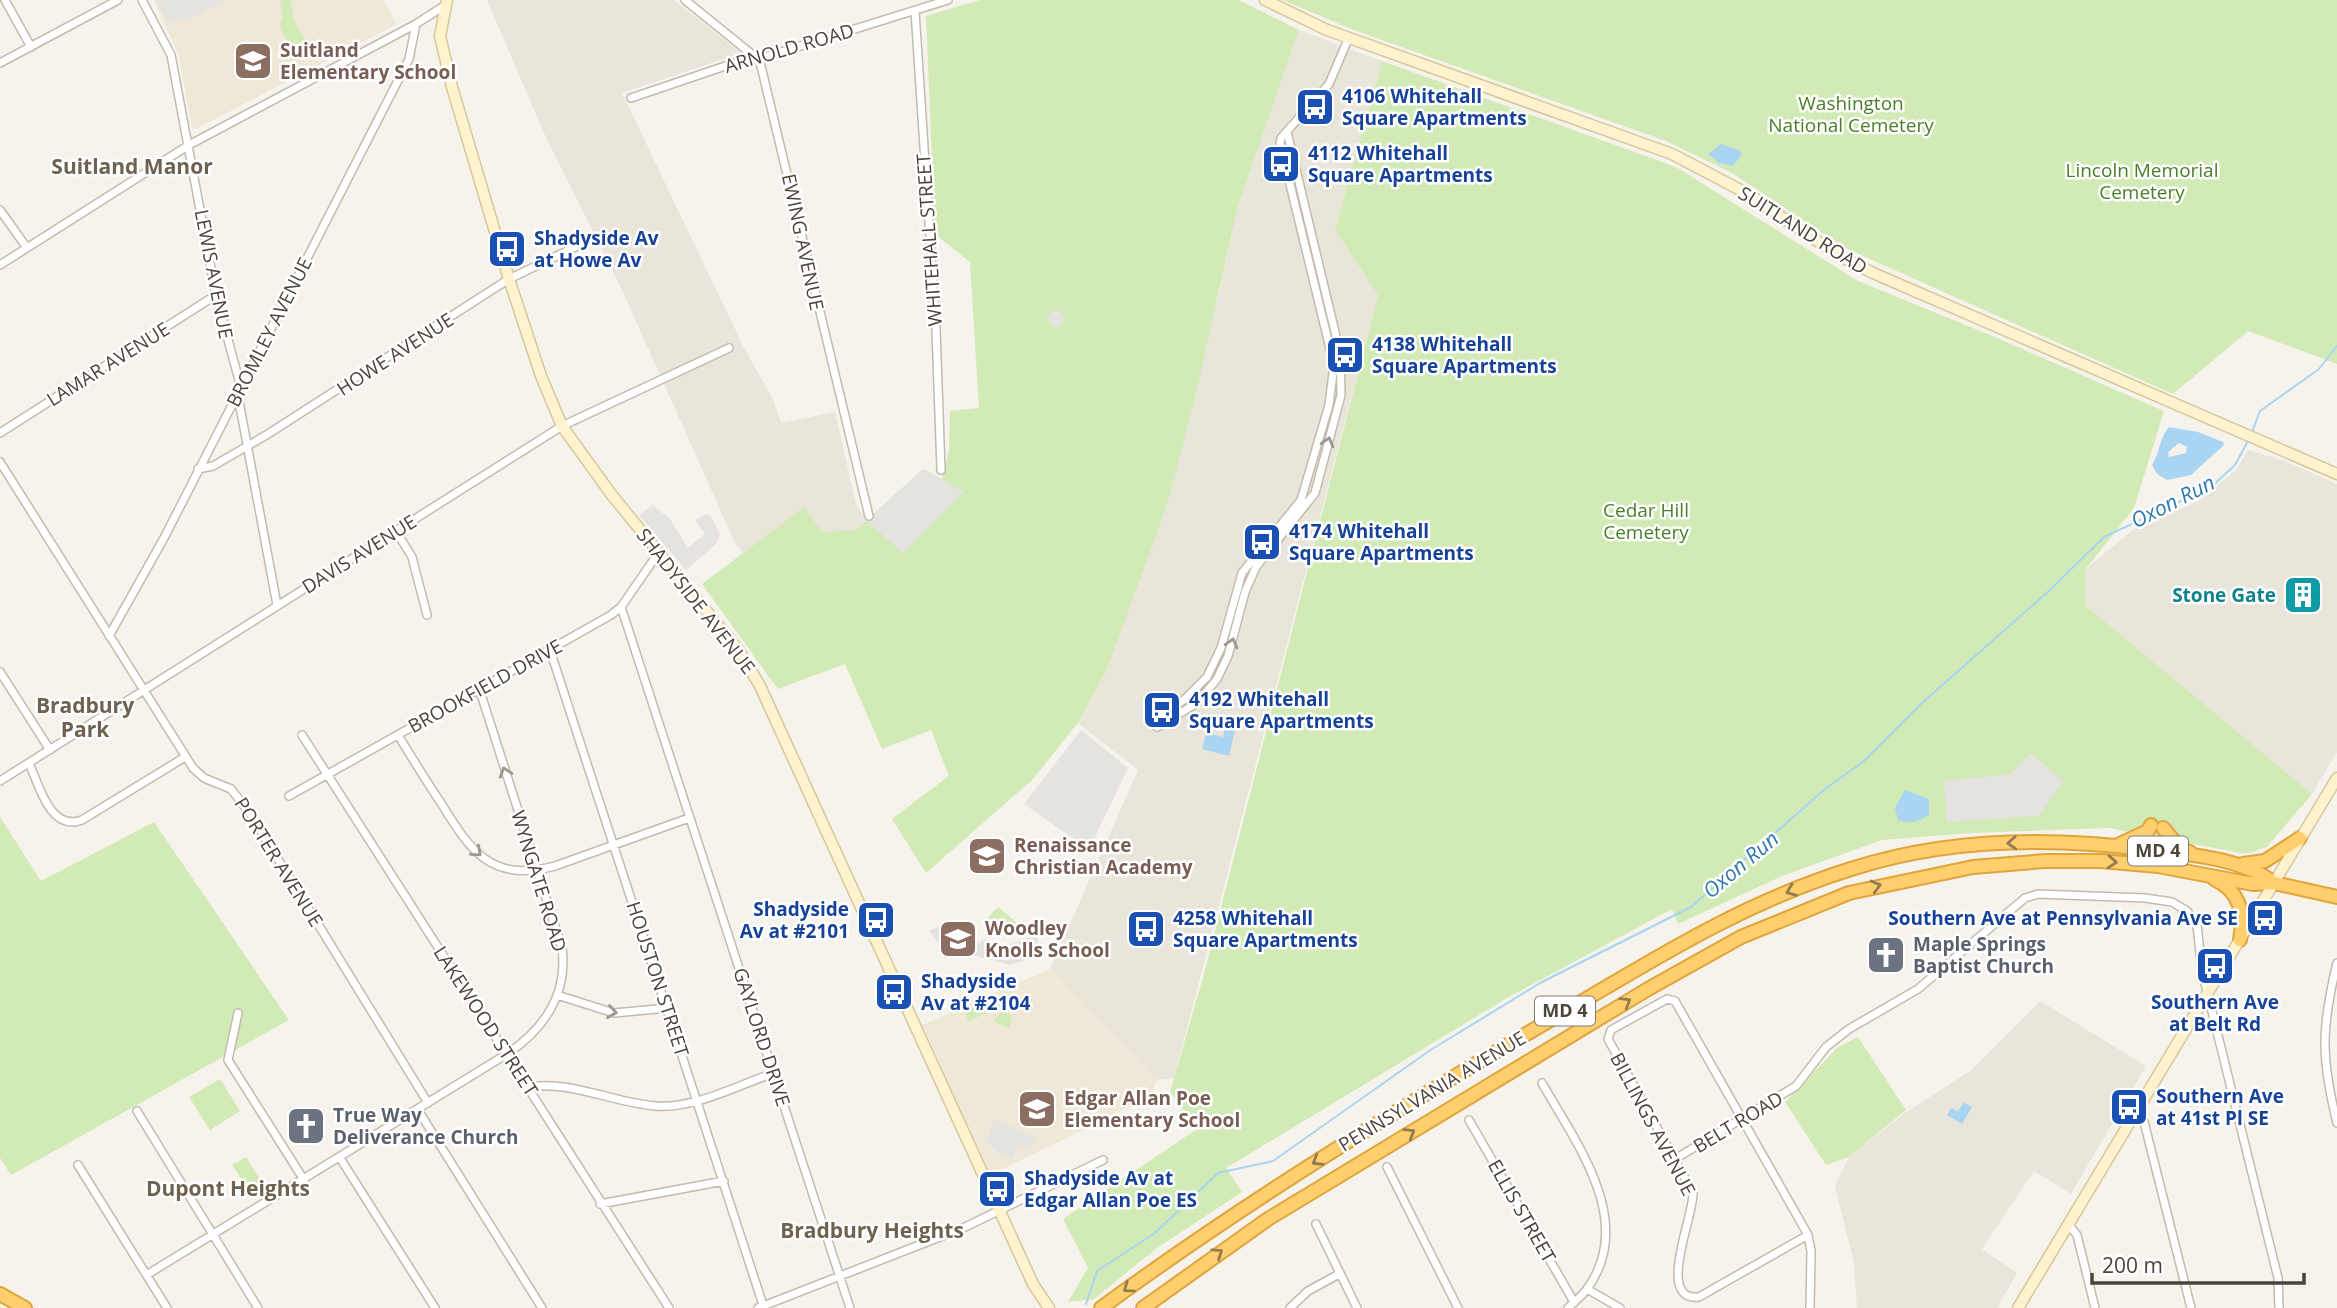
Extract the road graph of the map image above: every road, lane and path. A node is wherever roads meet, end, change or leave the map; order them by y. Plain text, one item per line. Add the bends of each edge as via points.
1 (5, 0) edge
2 (118, 0) edge
3 (142, 0) edge
4 (685, 0) edge
5 (948, 0) edge
6 (1265, 0) edge
7 (446, 3) edge
8 (915, 11) junction
9 (416, 24) junction
10 (1349, 37) junction
11 (31, 47) junction
12 (757, 59) junction
13 (0, 63) edge
14 (631, 98) dead end
15 (1287, 132) junction
16 (189, 145) junction
17 (0, 210) edge
18 (592, 239) dead end
19 (27, 248) junction
20 (0, 265) edge
21 (509, 279) junction
22 (216, 295) junction
23 (729, 348) dead end
24 (240, 392) junction
25 (562, 426) junction
26 (0, 433) edge
27 (248, 446) junction
28 (0, 462) edge
29 (198, 469) junction
30 (941, 470) dead end
31 (2337, 474) edge
32 (869, 516) dead end
33 (396, 531) junction
34 (659, 552) junction
35 (276, 605) junction
36 (621, 607) junction
37 (427, 615) dead end
38 (109, 636) junction
39 (550, 650) junction
40 (0, 671) edge
41 (144, 691) junction
42 (480, 691) junction
43 (302, 735) dead end
44 (398, 735) junction
45 (50, 750) junction
46 (185, 757) junction
47 (29, 763) junction
48 (327, 775) junction
49 (2337, 778) edge
50 (0, 781) edge
51 (289, 796) dead end
52 (689, 818) junction
53 (2300, 838) junction
54 (2057, 842) junction
55 (614, 843) junction
56 (2112, 845) junction
57 (2206, 859) junction
58 (2057, 861) junction
59 (2236, 866) junction
60 (537, 870) junction
61 (2201, 873) junction
62 (2274, 883) junction
63 (2337, 897) edge
64 (2240, 940) junction
65 (2337, 963) edge
66 (2208, 992) junction
67 (557, 995) junction
68 (2327, 1004) junction
69 (2337, 1007) edge
70 (668, 1008) junction
71 (238, 1013) dead end
72 (507, 1054) junction
73 (774, 1073) junction
74 (1542, 1083) dead end
75 (529, 1087) junction
76 (698, 1099) junction
77 (2334, 1100) edge
78 (428, 1103) junction
79 (2140, 1106) junction
80 (418, 1110) junction
81 (137, 1111) dead end
82 (1469, 1120) dead end
83 (1742, 1121) junction
84 (2337, 1123) edge
85 (340, 1158) junction
86 (1675, 1159) junction
87 (1102, 1160) dead end
88 (78, 1165) dead end
89 (1387, 1167) dead end
90 (304, 1180) junction
91 (724, 1181) junction
92 (600, 1204) junction
93 (1000, 1210) junction
94 (1315, 1224) dead end
95 (2068, 1224) junction
96 (1808, 1235) junction
97 (211, 1237) junction
98 (148, 1274) junction
99 (1339, 1274) junction
100 (840, 1277) junction
101 (1587, 1289) junction
102 (0, 1294) edge
103 (1571, 1305) edge
104 (1145, 1306) edge
105 (762, 1307) edge
106 (2281, 1307) edge
107 (25, 1308) edge
108 (167, 1308) edge
109 (258, 1308) edge
110 (435, 1308) edge
111 (542, 1308) edge
112 (669, 1308) edge
113 (850, 1308) edge
114 (1049, 1308) edge
115 (1101, 1308) edge
116 (1290, 1308) edge
117 (1357, 1308) edge
118 (1458, 1308) edge
119 (1620, 1308) edge
120 (1810, 1308) edge
121 (2018, 1308) edge
122 (2095, 1308) edge
123 (2191, 1308) edge

1 - 11 street
2 - 11 street
3 - 16 street, LEWIS AVENUE via 171,55
4 - 12 street
5 - 8 street, ARNOLD ROAD
6 - 10 main road, SUITLAND ROAD
7 - 9 street
7 - 21 main road, SHADYSIDE AVENUE via 440,36 443,53
8 - 12 street, ARNOLD ROAD
8 - 30 street, WHITEHALL STREET
9 - 16 street
9 - 24 street, BROMLEY AVENUE via 410,59
10 - 15 street via 1329,84
10 - 31 main road, SUITLAND ROAD via 1672,154 1748,194 1873,273
11 - 13 street
12 - 14 street, ARNOLD ROAD
12 - 32 street, EWING AVENUE
15 -> 15 street via 1280,143 1334,365 1329,405 1306,490 1242,573 1211,671 1194,692 1154,718 1157,727 1197,703 1217,679 1256,567 1315,493 1341,395 1340,353
16 - 19 street
16 - 22 street, LEWIS AVENUE
17 - 19 street
18 - 21 street, HOWE AVENUE
19 - 20 street
21 - 25 main road, SHADYSIDE AVENUE
21 - 27 street, HOWE AVENUE
22 - 24 street, LEWIS AVENUE
22 - 26 street, LAMAR AVENUE
23 - 25 street, DAVIS AVENUE
24 - 27 street, LEWIS AVENUE
24 - 29 street, BROMLEY AVENUE
25 - 33 street, DAVIS AVENUE
25 - 34 main road, SHADYSIDE AVENUE
27 - 29 street, HOWE AVENUE via 213,466
27 - 35 street, LEWIS AVENUE
28 - 38 street, PORTER AVENUE
29 - 38 street, BROMLEY AVENUE
33 - 35 street, DAVIS AVENUE
33 - 37 street via 415,564
34 - 36 street, BROOKFIELD DRIVE
34 - 93 main road, SHADYSIDE AVENUE via 740,652 760,686
35 - 41 street, DAVIS AVENUE
36 - 39 street, BROOKFIELD DRIVE
36 - 52 street, GAYLORD DRIVE
38 - 41 street, PORTER AVENUE
39 - 42 street, BROOKFIELD DRIVE
39 - 55 street, HOUSTON STREET
40 - 45 street
41 - 45 street, DAVIS AVENUE
41 - 46 street, PORTER AVENUE
42 - 44 street, BROOKFIELD DRIVE
60 -> 42 street, WYNGATE ROAD
43 - 48 street, LAKEWOOD STREET
44 - 48 street, BROOKFIELD DRIVE
44 -> 60 street via 468,845 500,867
45 - 47 street, DAVIS AVENUE
46 - 47 street via 82,820 71,822 52,811
46 - 78 street, PORTER AVENUE via 200,775 231,789 242,802
47 - 50 street, DAVIS AVENUE
48 - 51 street, BROOKFIELD DRIVE
48 - 72 street, LAKEWOOD STREET
49 - 53 main road
52 - 55 street
52 - 73 street, GAYLORD DRIVE
53 - 59 highway via 2265,861
53 - 62 main road
54 - 56 highway, PENNSYLVANIA AVENUE / MD 4
54 - 58 highway
54 -> 115 highway, PENNSYLVANIA AVENUE / MD 4 via 1979,845 1863,866 1718,922 1289,1178
55 - 60 street
55 - 70 street, HOUSTON STREET
56 - 57 highway, PENNSYLVANIA AVENUE / MD 4
56 - 57 highway via 2157,827 2181,849
57 - 59 highway, PENNSYLVANIA AVENUE / MD 4
58 -> 61 highway, PENNSYLVANIA AVENUE / MD 4 via 2125,863
104 -> 58 highway, PENNSYLVANIA AVENUE / MD 4 via 1327,1182 1741,937 1816,905 1893,881 1973,867
59 - 62 highway, PENNSYLVANIA AVENUE / MD 4 via 2258,870
60 - 67 street, WYNGATE ROAD via 562,948
61 - 62 highway, PENNSYLVANIA AVENUE / MD 4 via 2253,884
61 - 64 highway via 2234,893 2242,914
62 - 63 highway
62 - 64 main road
64 - 66 main road
65 - 68 street
66 - 79 main road
66 - 83 street, BELT ROAD via 2199,930 2180,906 2145,898 2032,895 1918,989 1826,1047 1796,1086
66 - 106 street, BELT ROAD via 2278,1278
67 -> 70 street via 614,1013
67 - 72 street, WYNGATE ROAD via 538,1030
68 - 69 street
68 - 77 street via 2323,1051
70 - 76 street, HOUSTON STREET
71 - 90 street via 228,1060
72 - 75 street, LAKEWOOD STREET
72 - 78 street, WYNGATE ROAD
73 - 76 street
73 - 100 street, GAYLORD DRIVE
74 - 101 street via 1602,1198 1605,1242
75 - 76 street via 557,1087 655,1106
75 - 92 street, LAKEWOOD STREET
76 - 91 street, HOUSTON STREET
77 - 84 street
78 - 80 street, WYNGATE ROAD
79 - 95 main road
79 - 123 street
80 - 85 street, WYNGATE ROAD
80 - 111 street
81 - 97 street
82 - 103 street, ELLIS STREET
83 - 86 street, BELT ROAD
83 - 86 street, BILLINGS AVENUE via 1675,1001 1667,999 1611,1030 1608,1039
83 - 96 street
85 - 90 street, WYNGATE ROAD
85 - 110 street
86 - 96 street, BILLINGS AVENUE via 1693,1193 1694,1206 1676,1282 1692,1298
87 - 93 street
88 - 98 street
89 - 118 street
90 - 97 street, WYNGATE ROAD
91 - 92 street
91 - 105 street, HOUSTON STREET
92 - 112 street, LAKEWOOD STREET
93 - 100 street
93 - 114 main road, SHADYSIDE AVENUE
94 - 99 street
95 - 121 main road
95 - 122 street via 2077,1235
96 - 120 street
97 - 98 street, WYNGATE ROAD
97 - 109 street
98 - 108 street
99 - 116 street via 1308,1290
99 - 117 street
100 - 105 street
100 - 113 street, GAYLORD DRIVE
101 - 103 street
101 - 119 street
102 - 107 highway

